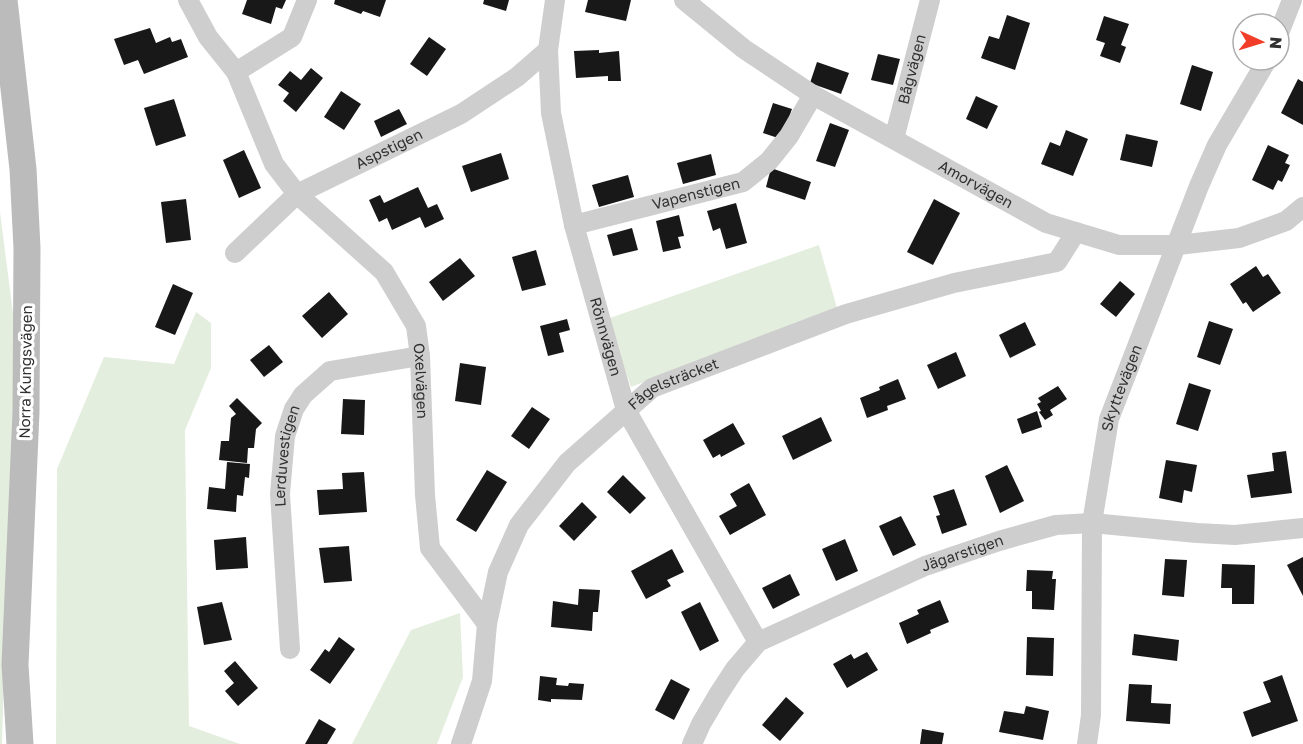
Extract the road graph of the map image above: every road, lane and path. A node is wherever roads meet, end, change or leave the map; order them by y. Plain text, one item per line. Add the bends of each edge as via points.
1 (4, 0) edge
2 (188, 0) edge
3 (307, 0) edge
4 (555, 0) edge
5 (684, 0) edge
6 (930, 0) edge
7 (548, 50) junction
8 (236, 72) junction
9 (1260, 72) edge
10 (813, 95) junction
11 (894, 138) junction
12 (297, 194) junction
13 (1303, 207) edge
14 (574, 225) junction
15 (1076, 232) junction
16 (1178, 245) junction
17 (235, 254) dead end
18 (420, 356) junction
19 (626, 410) junction
20 (1092, 523) junction
21 (1303, 528) edge
22 (487, 624) junction
23 (758, 642) junction
24 (290, 649) dead end
25 (20, 744) edge
26 (461, 744) edge
27 (692, 744) edge
28 (1087, 744) edge

1 - 25 main road, Norra Kungsvägen via 23,169 27,248 26,412 15,665
2 - 8 street, Oxelvägen via 208,37
3 - 8 street via 292,37
4 - 7 street, Rönnvägen
5 - 10 street, Amorvägen via 744,49
6 - 11 street, Bågvägen
7 - 12 street, Aspstigen via 518,78 461,114
7 - 14 street, Rönnvägen via 551,113
8 - 12 street, Oxelvägen via 274,164
9 - 16 street, Skyttevägen via 1217,146
10 - 11 street, Amorvägen
10 - 14 street, Vapenstigen via 769,161 743,182
11 - 15 street, Amorvägen via 1046,223
12 - 17 street, Aspstigen
12 - 18 street, Oxelvägen via 384,272 416,326
13 - 16 street, Amorvägen via 1286,220 1239,238
14 - 19 street, Rönnvägen
15 - 16 street, Amorvägen via 1119,245
15 - 19 street, Fågelsträcket via 1058,262 954,283 846,314 652,388
16 - 20 street, Skyttevägen via 1109,419
18 - 22 street, Oxelvägen via 430,548
18 - 24 street, Lerduvestigen via 330,371 303,395 294,409 285,436 280,494
19 - 22 street, Fågelsträcket via 567,463 519,525 498,572
19 - 23 street, Rönnvägen
20 - 21 street, Jägarstigen via 1235,535
20 - 23 street, Jägarstigen via 1056,525 925,566
20 - 28 street, Skyttevägen via 1091,715
22 - 26 street, Fågelsträcket via 482,681
23 - 27 street, Jägarstigen via 718,695

